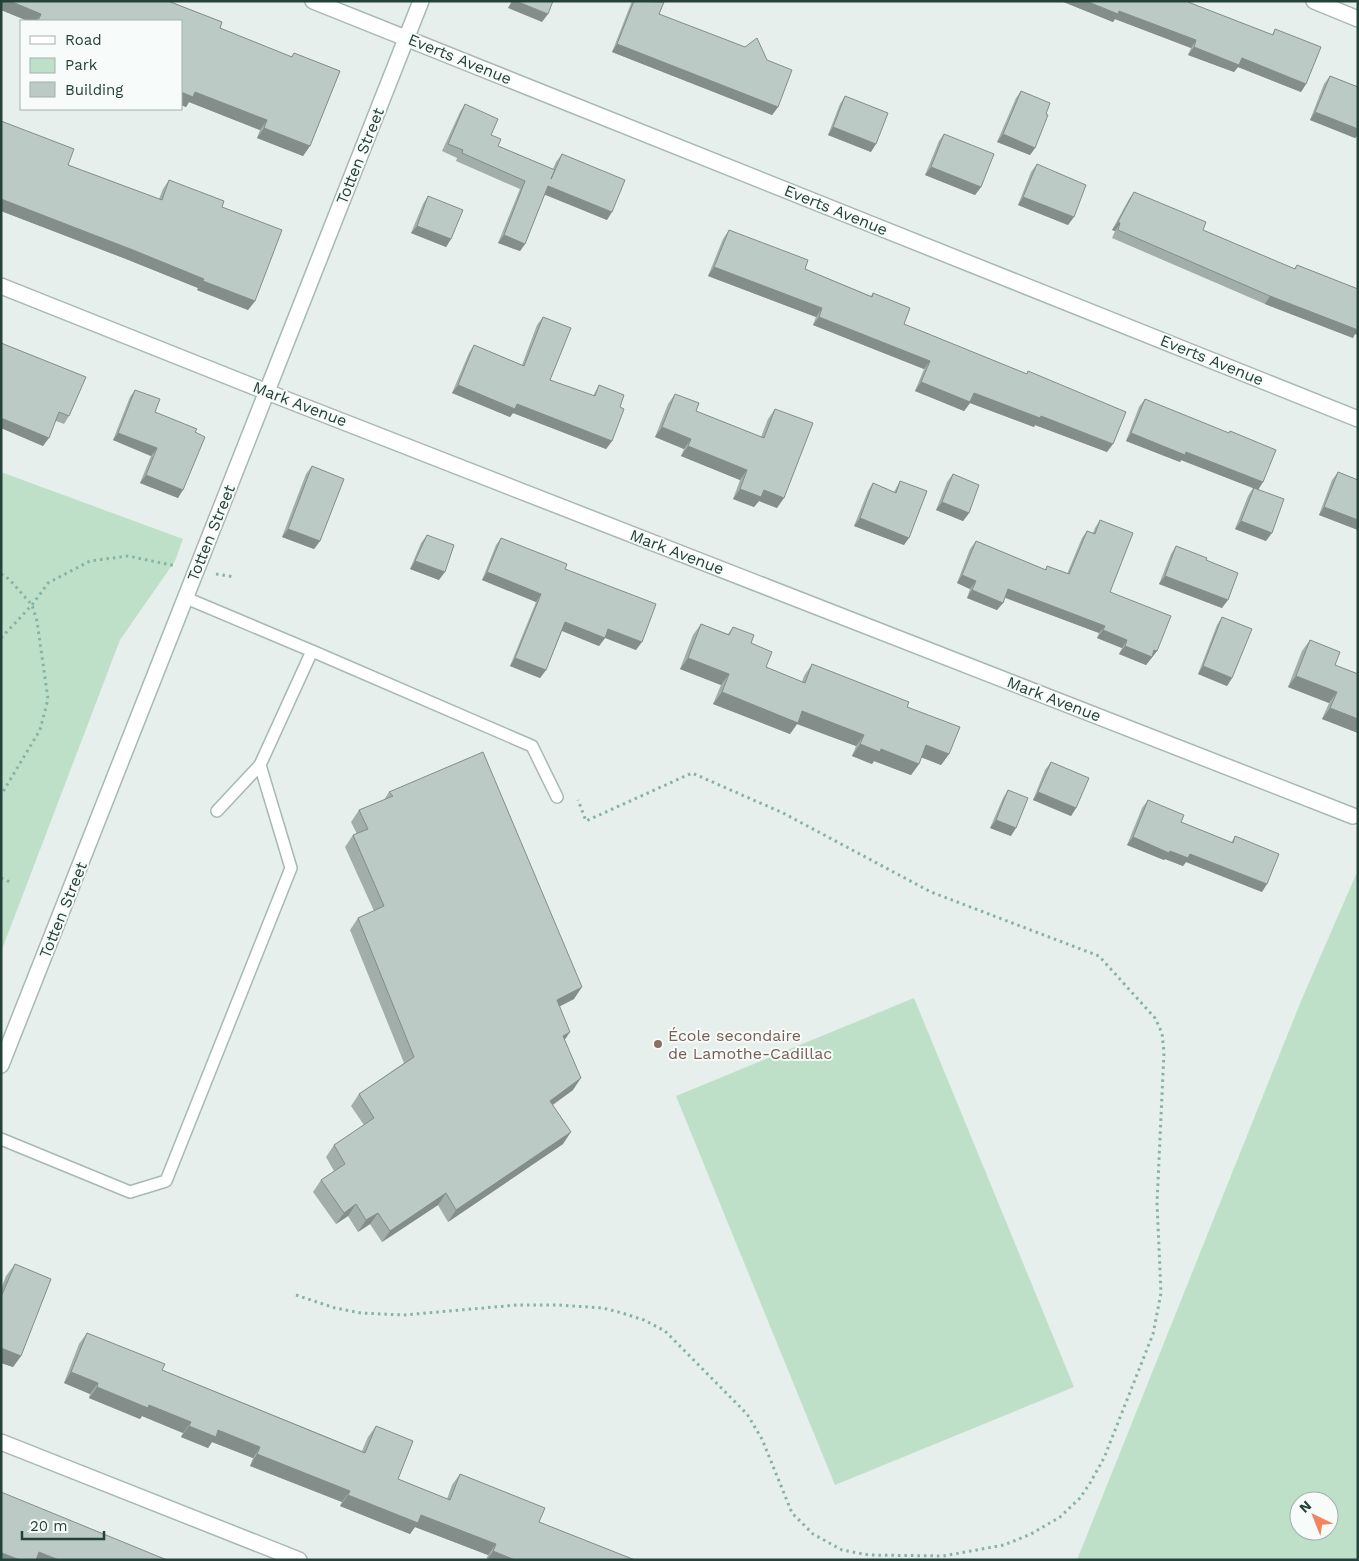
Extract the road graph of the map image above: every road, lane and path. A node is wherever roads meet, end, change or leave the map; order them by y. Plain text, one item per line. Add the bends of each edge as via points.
1 (313, 1) edge
2 (421, 1) edge
3 (1314, 1) edge
4 (1358, 18) edge
5 (407, 38) junction
6 (1, 286) edge
7 (267, 392) junction
8 (1358, 419) edge
9 (160, 564) dead end
10 (1, 574) edge
11 (186, 598) junction
12 (32, 605) junction
13 (1, 638) edge
14 (312, 651) junction
15 (260, 765) junction
16 (575, 793) dead end
17 (1, 795) edge
18 (557, 797) dead end
19 (217, 811) dead end
20 (1353, 816) dead end
21 (1, 878) edge
22 (12, 883) dead end
23 (1, 1065) edge
24 (1, 1139) edge
25 (296, 1295) dead end
26 (1, 1442) edge
27 (299, 1560) edge

1 - 5 street, Everts Avenue
2 - 5 street, Totten Street
3 - 4 street
5 - 7 street, Totten Street
5 - 8 street, Everts Avenue
6 - 7 street, Mark Avenue
7 - 11 street, Totten Street
7 - 20 street, Mark Avenue
9 - 12 path via 128,556 90,561 48,583
10 - 12 path
11 - 14 lane
11 - 23 street, Totten Street
12 - 13 path
12 - 17 path via 48,699 40,730
14 - 15 lane
14 - 18 lane via 532,746
15 - 19 lane
15 - 24 lane via 291,868 166,1181 130,1192
16 - 25 path via 586,821 692,773 783,813 931,892 1100,956 1154,1018 1162,1033 1164,1052 1157,1203 1161,1292 1153,1334 1104,1458 1080,1498 1060,1517 1004,1545 943,1556 869,1555 842,1550 813,1534 792,1512 762,1440 747,1414 664,1331 644,1320 603,1308 558,1305 517,1305 404,1315 361,1312 335,1308
21 - 22 path
26 - 27 street

